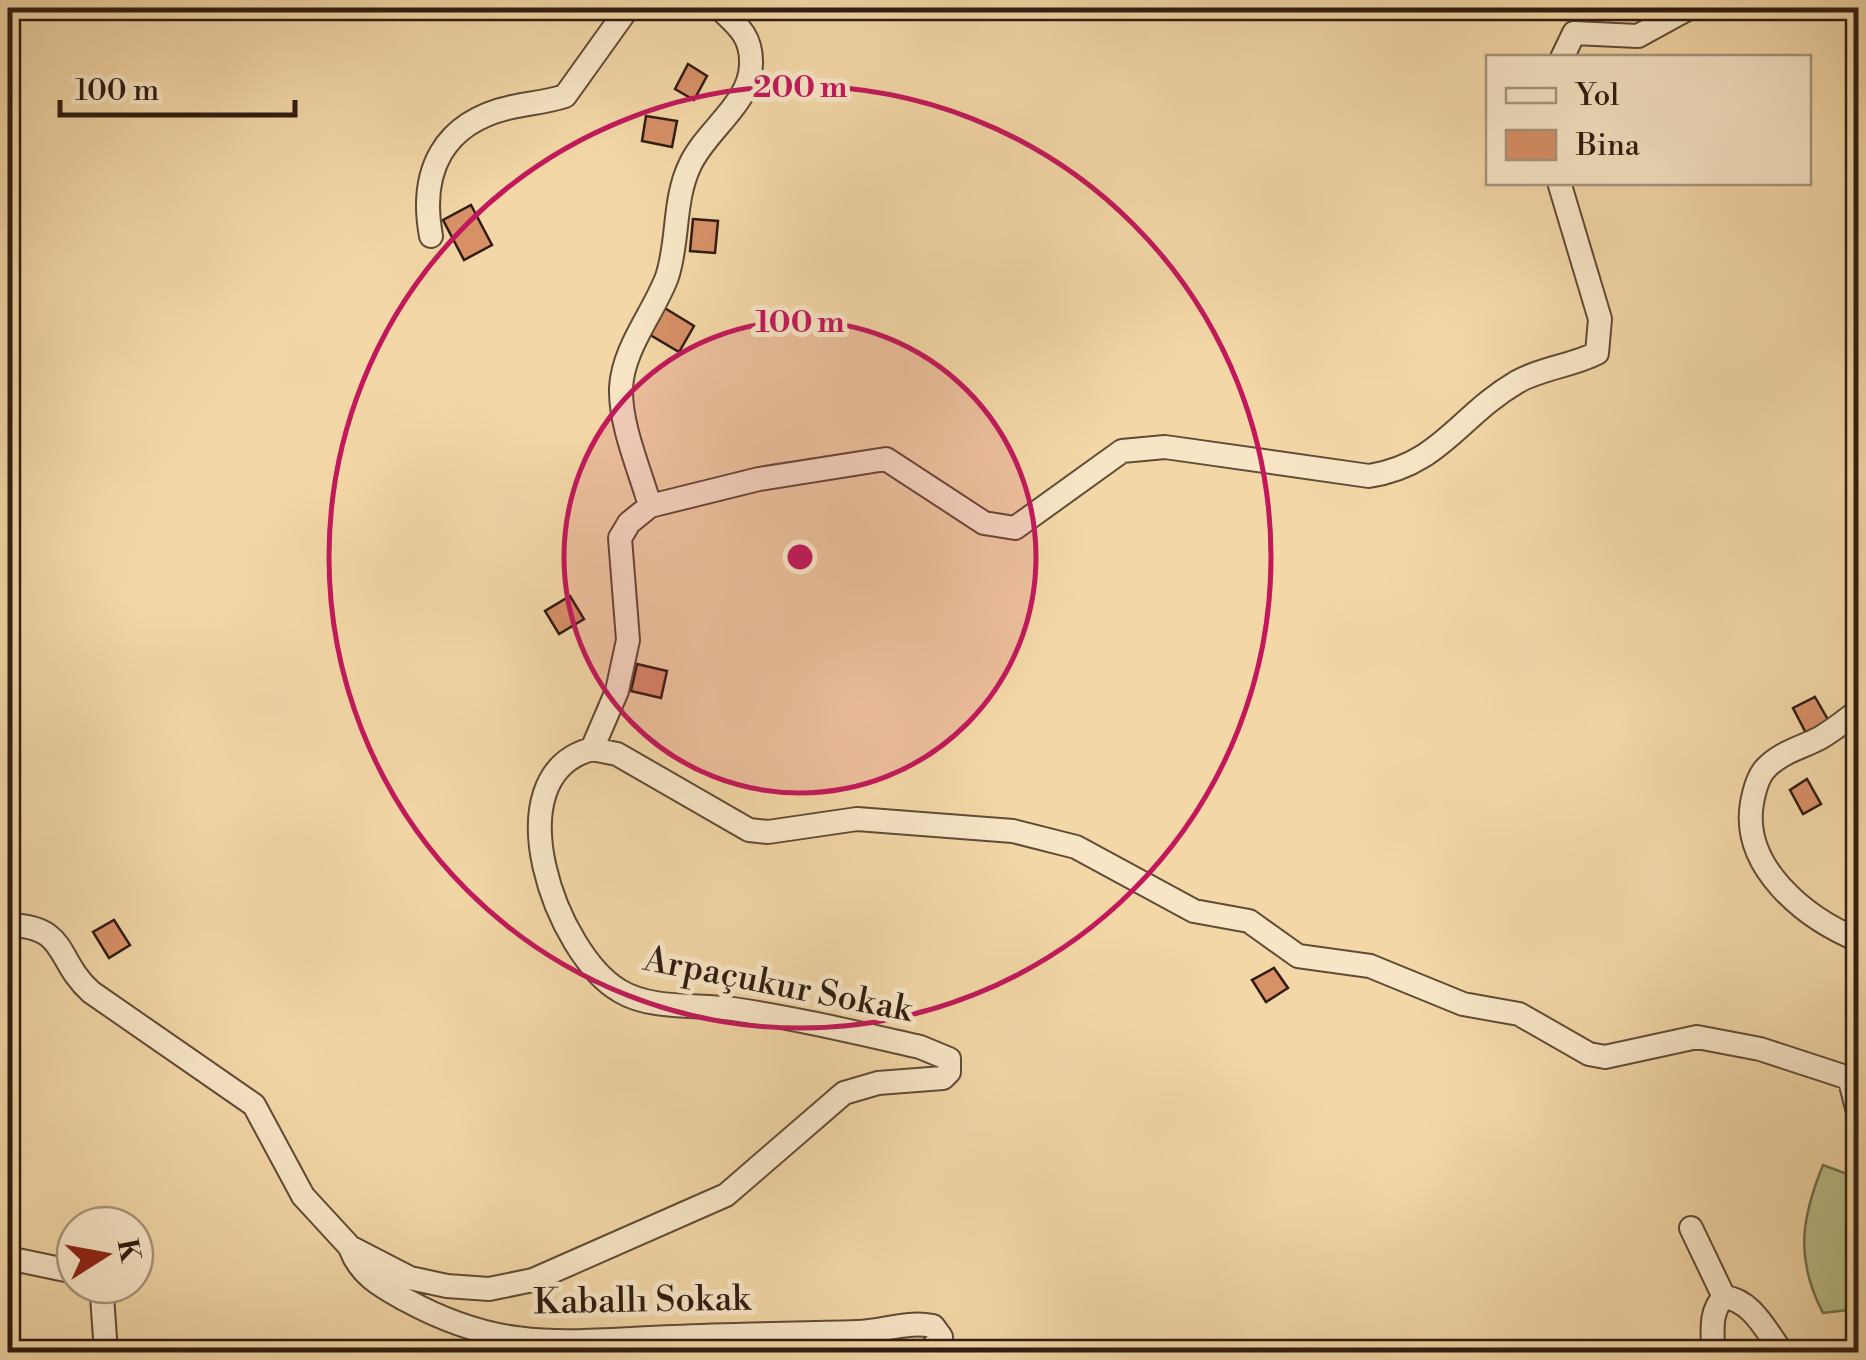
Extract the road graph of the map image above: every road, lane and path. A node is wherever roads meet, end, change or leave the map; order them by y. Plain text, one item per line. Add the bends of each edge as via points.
1 (628, 8) edge
2 (719, 8) edge
3 (1689, 8) edge
4 (1563, 55) edge
5 (1560, 185) edge
6 (432, 236) dead end
7 (650, 506) junction
8 (1858, 711) edge
9 (592, 749) junction
10 (8, 925) edge
11 (1858, 940) edge
12 (1854, 1081) edge
13 (1858, 1112) edge
14 (1691, 1228) dead end
15 (350, 1247) junction
16 (8, 1258) edge
17 (55, 1268) edge
18 (1858, 1283) edge
19 (1724, 1297) junction
20 (103, 1305) edge
21 (106, 1352) edge
22 (928, 1352) edge
23 (1713, 1352) edge
24 (1782, 1352) edge
25 (1858, 1352) edge

1 - 6 street via 565,96 483,117 455,136 427,180
2 - 7 street via 744,32 752,66 745,92 689,167 667,276 625,362 621,391
3 - 4 street via 1638,36 1574,33
5 - 7 street via 1600,319 1597,353 1522,379 1400,471 1369,476 1165,447 1122,451 1014,528 984,523 886,459 759,479
7 - 9 street, Arpaçukur Sokak via 620,538 628,640 617,691
8 - 11 street via 1762,771 1749,820 1768,873 1809,912
9 - 12 street via 617,754 749,830 857,819 1013,831 1076,847 1194,911 1249,921 1298,956 1370,966 1463,1004 1519,1014 1588,1054 1605,1057 1698,1037 1760,1049
9 - 15 street, Arpaçukur Sokak via 561,766 537,827 568,926 604,977 644,1000 733,1009 920,1047 949,1059 949,1072 844,1093 726,1195 518,1284 475,1289 426,1282
10 - 15 street via 52,936 79,982 254,1105 303,1196
12 - 13 street
14 - 19 street
15 - 22 street, Kaballı Sokak via 367,1276 442,1320 512,1339 586,1344 863,1332 913,1322 933,1326 941,1337
16 - 17 street
18 - 25 street
19 - 23 street via 1712,1320
19 - 24 street via 1749,1308
20 - 21 street

